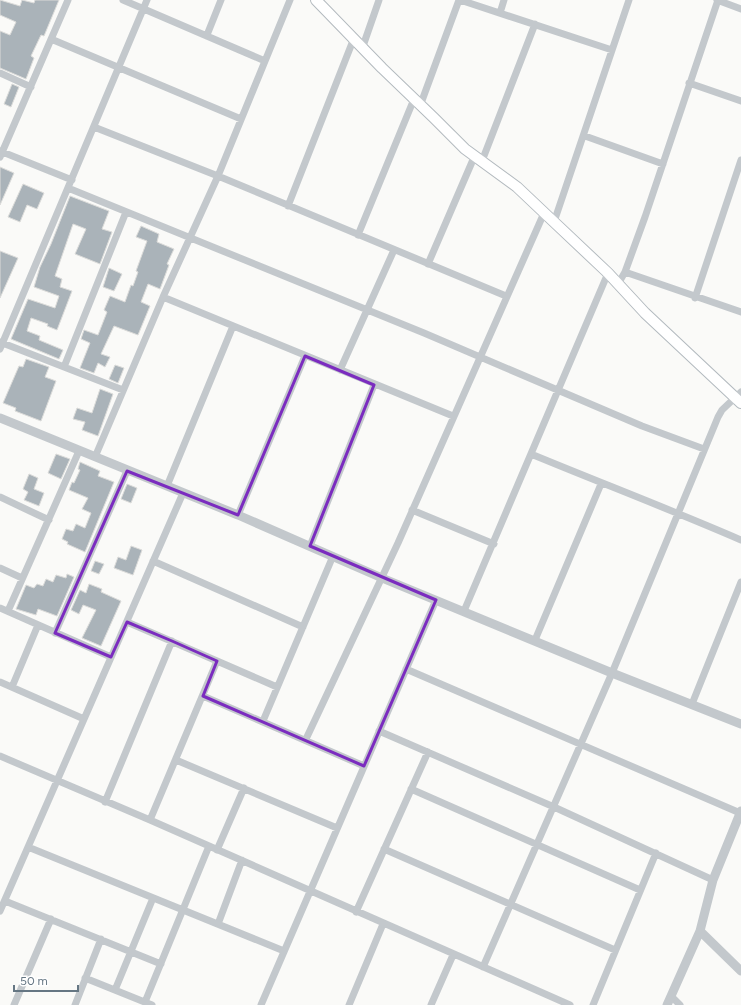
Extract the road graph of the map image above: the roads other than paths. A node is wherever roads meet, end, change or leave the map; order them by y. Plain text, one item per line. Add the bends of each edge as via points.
1 (68, 0) edge
2 (123, 0) edge
3 (147, 0) edge
4 (220, 0) edge
5 (290, 0) edge
6 (316, 0) edge
7 (379, 0) edge
8 (460, 0) edge
9 (504, 0) edge
10 (629, 0) edge
11 (718, 0) edge
12 (143, 9) junction
13 (741, 9) edge
14 (500, 12) junction
15 (535, 24) junction
16 (207, 35) junction
17 (354, 38) junction
18 (51, 39) junction
19 (362, 46) junction
20 (612, 50) junction
21 (265, 61) junction
22 (119, 67) junction
23 (0, 73) edge
24 (689, 83) junction
25 (31, 87) junction
26 (741, 101) edge
27 (417, 102) junction
28 (241, 119) junction
29 (94, 127) junction
30 (584, 136) junction
31 (1, 153) edge
32 (478, 158) junction
33 (741, 160) edge
34 (663, 164) junction
35 (218, 176) junction
36 (72, 180) junction
37 (68, 188) junction
38 (288, 206) junction
39 (126, 212) junction
40 (544, 213) junction
41 (554, 222) junction
42 (358, 235) junction
43 (189, 238) junction
44 (394, 250) junction
45 (428, 264) junction
46 (625, 272) junction
47 (608, 273) junction
48 (618, 284) junction
49 (506, 296) junction
50 (162, 297) junction
51 (695, 298) junction
52 (367, 311) junction
53 (741, 312) edge
54 (233, 326) junction
55 (1, 345) edge
56 (305, 356) junction
57 (480, 357) junction
58 (64, 367) junction
59 (340, 370) junction
60 (374, 385) junction
61 (123, 390) junction
62 (557, 390) junction
63 (739, 398) edge
64 (453, 416) junction
65 (0, 418) edge
66 (704, 449) junction
67 (79, 451) junction
68 (531, 454) junction
69 (96, 457) junction
70 (127, 471) junction
71 (601, 484) junction
72 (167, 486) junction
73 (183, 492) junction
74 (0, 497) edge
75 (412, 510) junction
76 (679, 513) junction
77 (238, 515) junction
78 (49, 520) junction
79 (741, 540) edge
80 (494, 544) junction
81 (310, 546) junction
82 (333, 556) junction
83 (153, 561) junction
84 (0, 568) edge
85 (22, 578) junction
86 (382, 578) junction
87 (741, 582) edge
88 (436, 600) junction
89 (0, 608) edge
90 (464, 611) junction
91 (8, 612) junction
92 (127, 622) junction
93 (38, 625) junction
94 (303, 627) junction
95 (55, 633) junction
96 (535, 640) junction
97 (172, 641) junction
98 (111, 657) junction
99 (217, 661) junction
100 (406, 669) junction
101 (612, 673) junction
102 (0, 682) edge
103 (12, 687) junction
104 (277, 687) junction
105 (203, 696) junction
106 (692, 704) junction
107 (84, 719) junction
108 (263, 721) junction
109 (741, 724) edge
110 (379, 731) junction
111 (306, 739) junction
112 (581, 746) junction
113 (428, 752) junction
114 (0, 756) edge
115 (176, 760) junction
116 (364, 766) junction
117 (57, 780) junction
118 (244, 788) junction
119 (411, 788) junction
120 (105, 802) junction
121 (554, 806) junction
122 (740, 812) edge
123 (150, 820) junction
124 (337, 828) junction
125 (537, 843) junction
126 (209, 846) junction
127 (28, 847) junction
128 (384, 849) junction
129 (217, 850) junction
130 (656, 852) junction
131 (242, 860) junction
132 (714, 880) junction
133 (310, 890) junction
134 (640, 890) junction
135 (152, 898) junction
136 (5, 901) junction
137 (511, 904) junction
138 (183, 910) junction
139 (0, 911) edge
140 (356, 912) junction
141 (51, 919) junction
142 (218, 924) junction
143 (383, 924) junction
144 (700, 931) junction
145 (101, 939) junction
146 (615, 950) junction
147 (131, 951) junction
148 (284, 951) junction
149 (453, 955) junction
150 (161, 964) junction
151 (484, 967) junction
152 (740, 967) edge
153 (85, 978) junction
154 (115, 990) junction
155 (671, 996) junction
156 (149, 1004) edge
157 (14, 1005) edge
158 (75, 1005) edge
159 (261, 1005) edge
160 (349, 1005) edge
161 (431, 1005) edge
162 (568, 1005) edge
163 (593, 1005) edge
164 (667, 1005) edge
165 (680, 1005) edge

1 - 18 street
2 - 12 street
3 - 12 street
4 - 16 street
5 - 21 street
6 - 17 main road
7 - 19 street
8 - 14 street
8 - 27 street
9 - 14 street
10 - 20 street
11 - 13 street
11 - 24 street
12 - 16 street
12 - 22 street
14 - 15 street
15 - 20 street
15 - 32 street
16 - 21 street
17 - 19 main road
17 - 38 street
18 - 22 street
18 - 25 street
19 - 27 main road
20 - 30 street
21 - 28 street
22 - 28 street
22 - 29 street
23 - 25 street
24 - 26 street
24 - 34 street
25 - 31 street
27 - 32 main road
27 - 42 street
28 - 35 street
29 - 35 street
29 - 36 street
30 - 34 street
30 - 41 street
31 - 36 street
32 - 40 main road via 517,187
32 - 45 street
33 - 51 street
34 - 46 street
35 - 38 street
35 - 43 street
36 - 37 street
37 - 39 street
37 - 55 street
38 - 42 street
39 - 43 street
39 - 58 street
40 - 41 main road
40 - 49 street
41 - 47 main road
42 - 44 street
43 - 50 street
43 - 52 street
44 - 45 street
44 - 52 street
45 - 49 street
46 - 48 street
46 - 51 street
47 - 48 main road
47 - 62 street
48 - 63 main road via 645,313
49 - 57 street
50 - 54 street
50 - 61 street
51 - 53 street
52 - 57 street
52 - 59 street
54 - 56 street
54 - 72 street
55 - 58 street
56 - 59 street
56 - 77 street
57 - 62 street
57 - 64 street
58 - 61 street
59 - 60 street
60 - 64 street
60 - 81 street
61 - 69 street
62 - 66 street
62 - 68 street
63 - 66 street via 718,417
64 - 75 street
65 - 67 street
66 - 76 street
67 - 69 street
67 - 78 street
68 - 71 street
68 - 80 street
69 - 70 street
70 - 72 street
70 - 95 street
71 - 76 street
71 - 96 street
72 - 73 street
73 - 77 street
73 - 83 street
74 - 78 street
75 - 80 street
75 - 86 street
76 - 79 street
76 - 101 street
77 - 81 street
78 - 85 street
80 - 90 street
81 - 82 street
82 - 86 street
82 - 94 street
83 - 92 street
83 - 94 street
84 - 85 street
85 - 91 street
86 - 88 street
86 - 111 street
87 - 106 street
88 - 90 street
88 - 100 street
89 - 91 street
90 - 96 street
91 - 93 street
92 - 97 street
92 - 98 street
93 - 95 street
93 - 103 street
94 - 104 street
95 - 98 street
96 - 101 street
97 - 99 street
97 - 120 street
98 - 107 street
99 - 104 street
99 - 105 street
100 - 110 street
100 - 112 street
101 - 106 street
101 - 112 street
102 - 103 street
103 - 107 street
104 - 108 street
105 - 108 street
105 - 115 street
106 - 109 street
107 - 117 street
108 - 111 street
110 - 113 street
110 - 116 street
111 - 116 street
112 - 121 street
112 - 122 street
113 - 119 street
113 - 121 street
114 - 117 street
115 - 118 street
115 - 123 street
116 - 124 street
117 - 120 street
117 - 127 street
118 - 124 street
118 - 129 street
119 - 125 street
119 - 128 street
120 - 123 street
121 - 125 street
121 - 130 street
122 - 132 street
123 - 126 street
124 - 133 street
125 - 134 street
125 - 137 street
126 - 129 street
126 - 138 street
127 - 135 street
127 - 136 street
128 - 137 street
128 - 140 street
129 - 131 street
130 - 132 street
130 - 134 street
131 - 133 street
131 - 142 street
132 - 144 street
133 - 140 street
133 - 148 street
134 - 146 street
135 - 138 street
135 - 147 street
136 - 139 street
136 - 141 street
137 - 146 street
137 - 151 street
138 - 142 street
138 - 150 street
140 - 143 street
141 - 145 street
141 - 157 street
142 - 148 street
143 - 149 street
143 - 160 street
144 - 152 street
144 - 155 street
145 - 147 street
145 - 153 street
146 - 163 street
147 - 150 street
147 - 154 street
148 - 159 street
149 - 151 street
149 - 161 street
150 - 156 street
151 - 162 street
153 - 154 street
153 - 158 street
154 - 156 street
155 - 164 street
155 - 165 street

